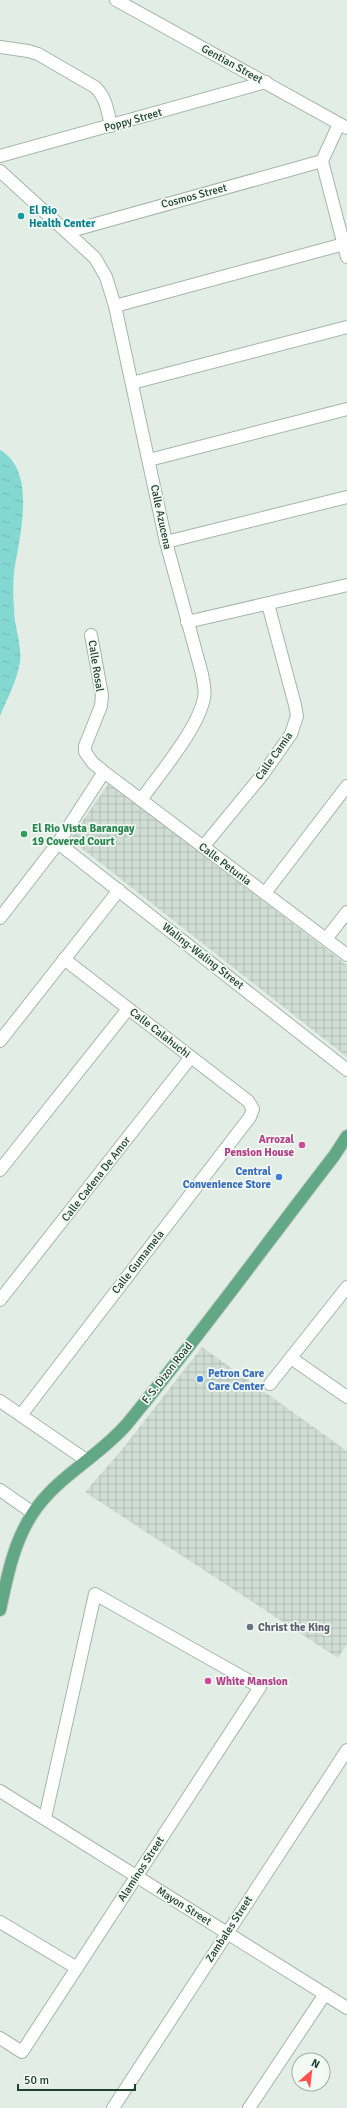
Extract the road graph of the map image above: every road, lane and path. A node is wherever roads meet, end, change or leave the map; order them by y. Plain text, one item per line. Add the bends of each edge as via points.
1 (116, 0) edge
2 (0, 47) edge
3 (266, 82) junction
4 (111, 126) junction
5 (343, 126) edge
6 (0, 156) edge
7 (322, 161) junction
8 (0, 171) edge
9 (67, 232) junction
10 (344, 244) junction
11 (347, 257) edge
12 (115, 306) junction
13 (347, 327) edge
14 (132, 383) junction
15 (347, 409) edge
16 (149, 460) junction
17 (347, 497) edge
18 (166, 542) junction
19 (347, 585) edge
20 (268, 604) junction
21 (187, 622) junction
22 (91, 635) dead end
23 (104, 772) junction
24 (347, 786) edge
25 (141, 800) junction
26 (58, 843) junction
27 (203, 847) junction
28 (119, 890) junction
29 (265, 893) junction
30 (347, 912) edge
31 (0, 918) edge
32 (326, 939) junction
33 (347, 955) edge
34 (64, 960) junction
35 (128, 1009) junction
36 (0, 1041) edge
37 (191, 1057) junction
38 (347, 1070) edge
39 (252, 1109) joint
40 (347, 1136) edge
41 (0, 1170) edge
42 (347, 1287) edge
43 (0, 1300) edge
44 (291, 1358) junction
45 (270, 1384) dead end
46 (347, 1397) edge
47 (0, 1401) edge
48 (21, 1415) junction
49 (86, 1460) junction
50 (0, 1490) edge
51 (33, 1513) junction
52 (0, 1610) edge
53 (347, 1750) edge
54 (0, 1791) edge
55 (45, 1818) junction
56 (137, 1876) junction
57 (0, 1922) edge
58 (226, 1932) junction
59 (77, 1968) junction
60 (325, 1994) junction
61 (347, 2008) edge
62 (0, 2038) edge
63 (113, 2108) edge
64 (250, 2108) edge

1 - 3 street, Gentian Street
2 - 4 street via 38,54 95,87 102,93
3 - 4 street, Poppy Street
3 - 5 street, Gentian Street
4 - 6 street, Poppy Street
5 - 7 street
7 - 9 street, Cosmos Street
7 - 10 street
8 - 9 street, Calle Azucena
9 - 12 street, Calle Azucena via 95,258
10 - 11 street
10 - 12 street
12 - 14 street, Calle Azucena
13 - 14 street
14 - 16 street, Calle Azucena
15 - 16 street
16 - 18 street, Calle Azucena
17 - 18 street
18 - 21 street, Calle Azucena
19 - 20 street
20 - 21 street
20 - 27 street, Calle Camia via 295,705 295,725 263,774
21 - 25 street, Calle Azucena via 202,674 204,697 191,728
22 - 23 street, Calle Rosal via 102,695 101,706 85,752
23 - 25 street, Calle Petunia
23 - 26 street
24 - 29 street
25 - 27 street, Calle Petunia
26 - 28 street, Waling-Waling Street
26 - 31 street
27 - 29 street, Calle Petunia
28 - 34 street
28 - 38 street, Waling-Waling Street
29 - 32 street, Calle Petunia
30 - 32 street
32 - 33 street, Calle Petunia
34 - 35 street, Calle Calahuchi
34 - 36 street
35 - 37 street, Calle Calahuchi
35 - 41 street
37 - 39 street, Calle Calahuchi via 248,1102
37 - 43 street, Calle Cadena De Amor
39 - 48 street, Calle Gumamela via 250,1117
40 - 49 main road, F. S. Dizon Road via 126,1425
42 - 44 street
44 - 45 street
44 - 46 street
47 - 48 street
48 - 49 street
49 - 51 main road, F. S. Dizon Road via 51,1491
50 - 51 street
51 - 52 main road, F. S. Dizon Road via 16,1550
53 - 58 street, Zambales Street
54 - 55 street, Mayon Street
55 - 56 street, Mayon Street
55 - 56 street, Alaminos Street via 95,1594 260,1687
56 - 58 street, Mayon Street
56 - 59 street, Alaminos Street
57 - 59 street
58 - 60 street, Mayon Street
58 - 63 street, Zambales Street
59 - 62 street, Alaminos Street via 22,2052
60 - 61 street, Mayon Street
60 - 64 street

